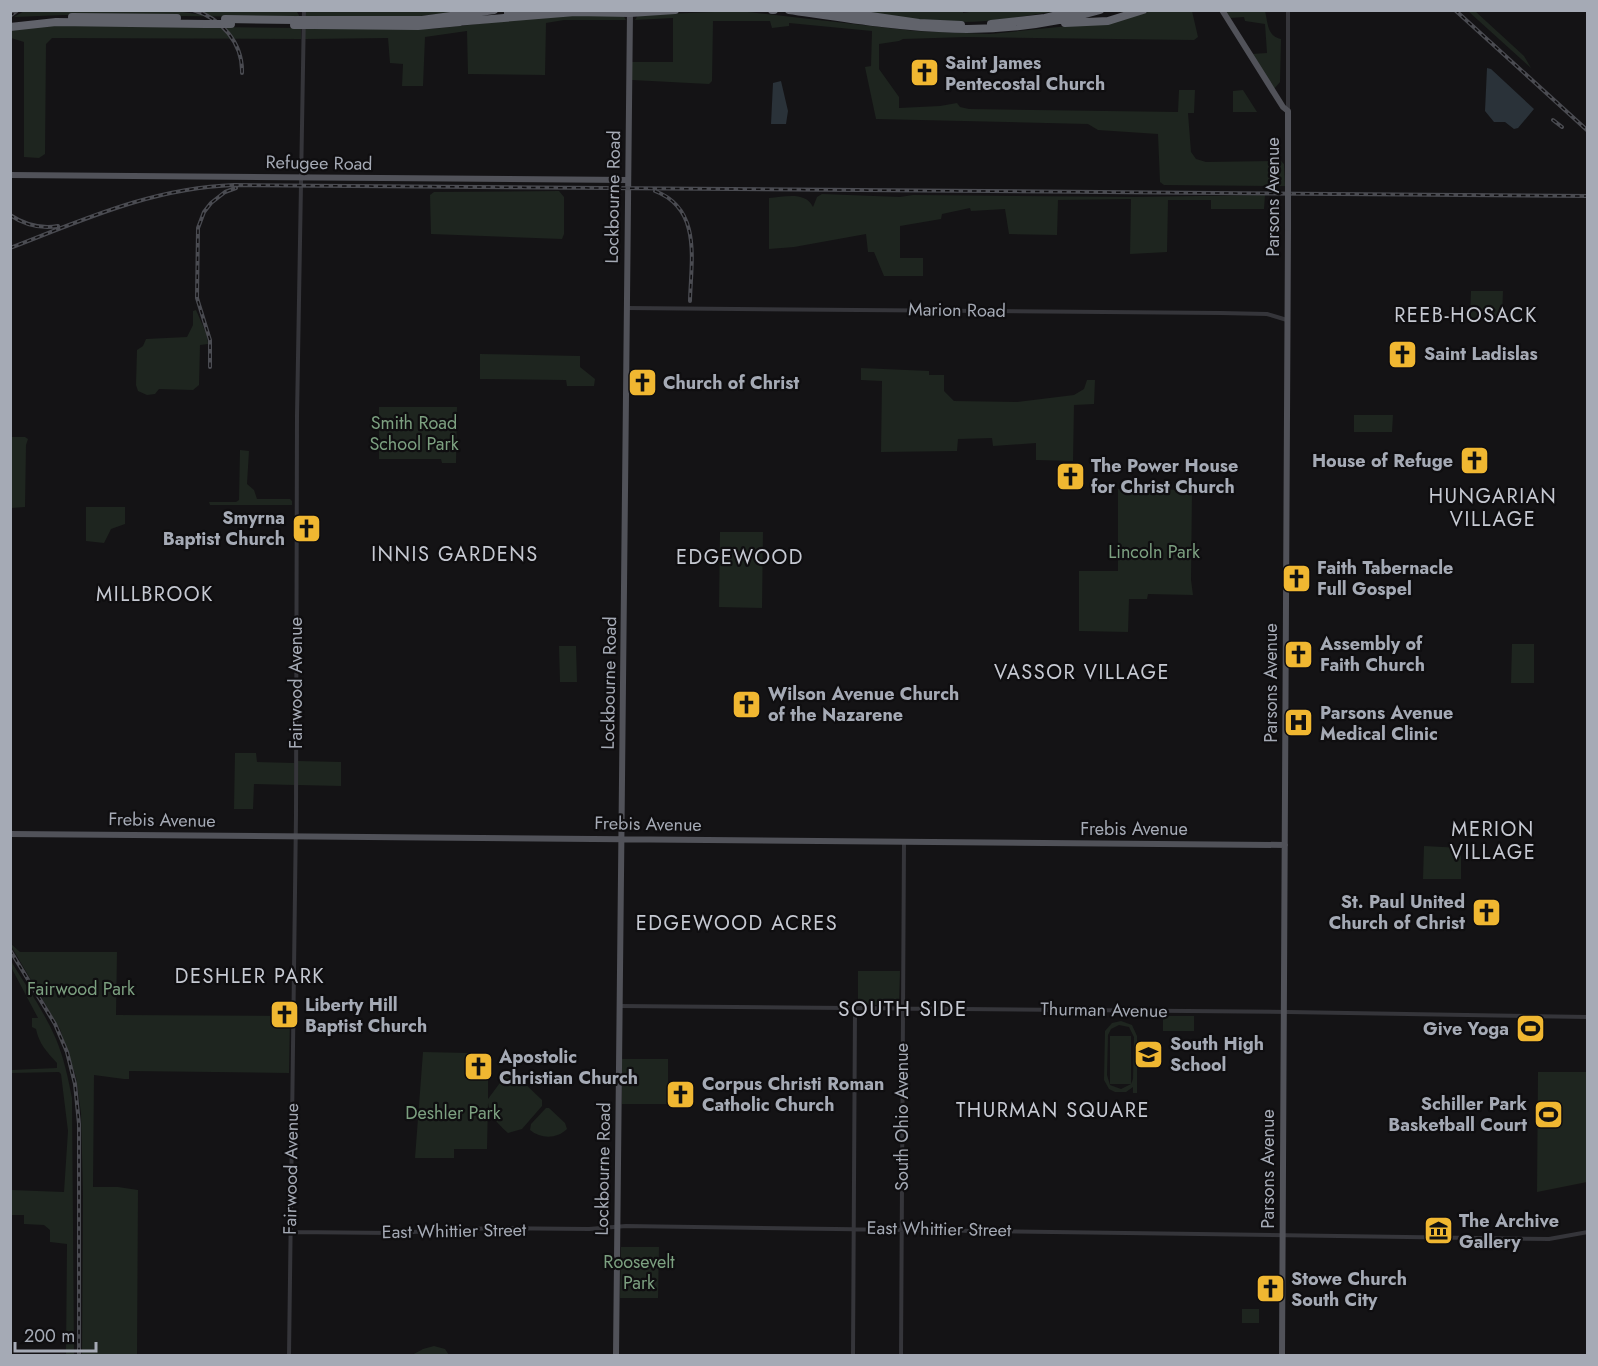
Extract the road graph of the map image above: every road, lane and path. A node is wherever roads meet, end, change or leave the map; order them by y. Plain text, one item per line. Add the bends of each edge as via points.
1 (304, 10) edge
2 (478, 10) edge
3 (494, 10) edge
4 (524, 10) edge
5 (675, 10) edge
6 (789, 10) edge
7 (829, 10) edge
8 (1064, 10) edge
9 (1078, 10) edge
10 (1100, 10) edge
11 (1143, 10) edge
12 (1222, 10) edge
13 (1288, 10) edge
14 (630, 12) edge
15 (1054, 16) junction
16 (455, 20) junction
17 (10, 22) edge
18 (23, 22) junction
19 (1045, 23) junction
20 (10, 27) edge
21 (1288, 111) junction
22 (10, 175) edge
23 (300, 177) junction
24 (628, 180) junction
25 (627, 308) junction
26 (1287, 320) junction
27 (10, 834) edge
28 (296, 836) junction
29 (622, 839) junction
30 (904, 842) junction
31 (1285, 845) junction
32 (620, 1006) junction
33 (855, 1008) junction
34 (903, 1009) junction
35 (1284, 1012) junction
36 (1587, 1017) edge
37 (617, 1226) junction
38 (854, 1228) junction
39 (902, 1228) junction
40 (291, 1232) junction
41 (1587, 1232) edge
42 (1282, 1234) junction
43 (289, 1356) edge
44 (616, 1356) edge
45 (853, 1356) edge
46 (901, 1356) edge
47 (1282, 1356) edge

1 - 23 street, Fairwood Avenue
2 - 16 highway
3 - 16 highway
4 - 16 highway
5 - 14 highway
6 - 19 highway via 945,30
7 - 15 highway via 954,25
8 - 15 highway
9 - 15 highway
10 - 19 highway
11 - 19 highway via 1108,21
12 - 21 main road
13 - 21 street, Parsons Avenue
14 - 16 highway
14 - 24 main road, Lockbourne Road
16 - 18 highway, bridge via 411,26 52,17
17 - 18 highway
18 - 20 highway
21 - 26 main road, Parsons Avenue, bridge
22 - 23 main road, Refugee Road
23 - 24 main road, Refugee Road
23 - 28 street, Fairwood Avenue
24 - 25 main road, Lockbourne Road
25 - 26 street, Marion Road via 1221,313 1265,314
25 - 29 main road, Lockbourne Road
26 - 31 main road, Parsons Avenue
27 - 28 main road, Frebis Avenue
28 - 29 main road, Frebis Avenue
28 - 40 street, Fairwood Avenue
29 - 30 main road, Frebis Avenue
29 - 32 main road, Lockbourne Road
30 - 31 main road, Frebis Avenue
30 - 34 street, South Ohio Avenue
31 - 35 main road, Parsons Avenue
32 - 33 street, Thurman Avenue
32 - 37 main road, Lockbourne Road
33 - 34 street, Thurman Avenue
33 - 38 street
34 - 35 street, Thurman Avenue
34 - 39 street, South Ohio Avenue
35 - 36 street, Thurman Avenue
35 - 42 main road, Parsons Avenue
37 - 38 street, East Whittier Street
37 - 40 street, East Whittier Street
37 - 44 main road, Lockbourne Road
38 - 39 street, East Whittier Street
38 - 45 street
39 - 42 street, East Whittier Street
39 - 46 street, South Ohio Avenue
40 - 43 street, Fairwood Avenue
41 - 42 street, East Whittier Street via 1553,1239
42 - 47 main road, Parsons Avenue

